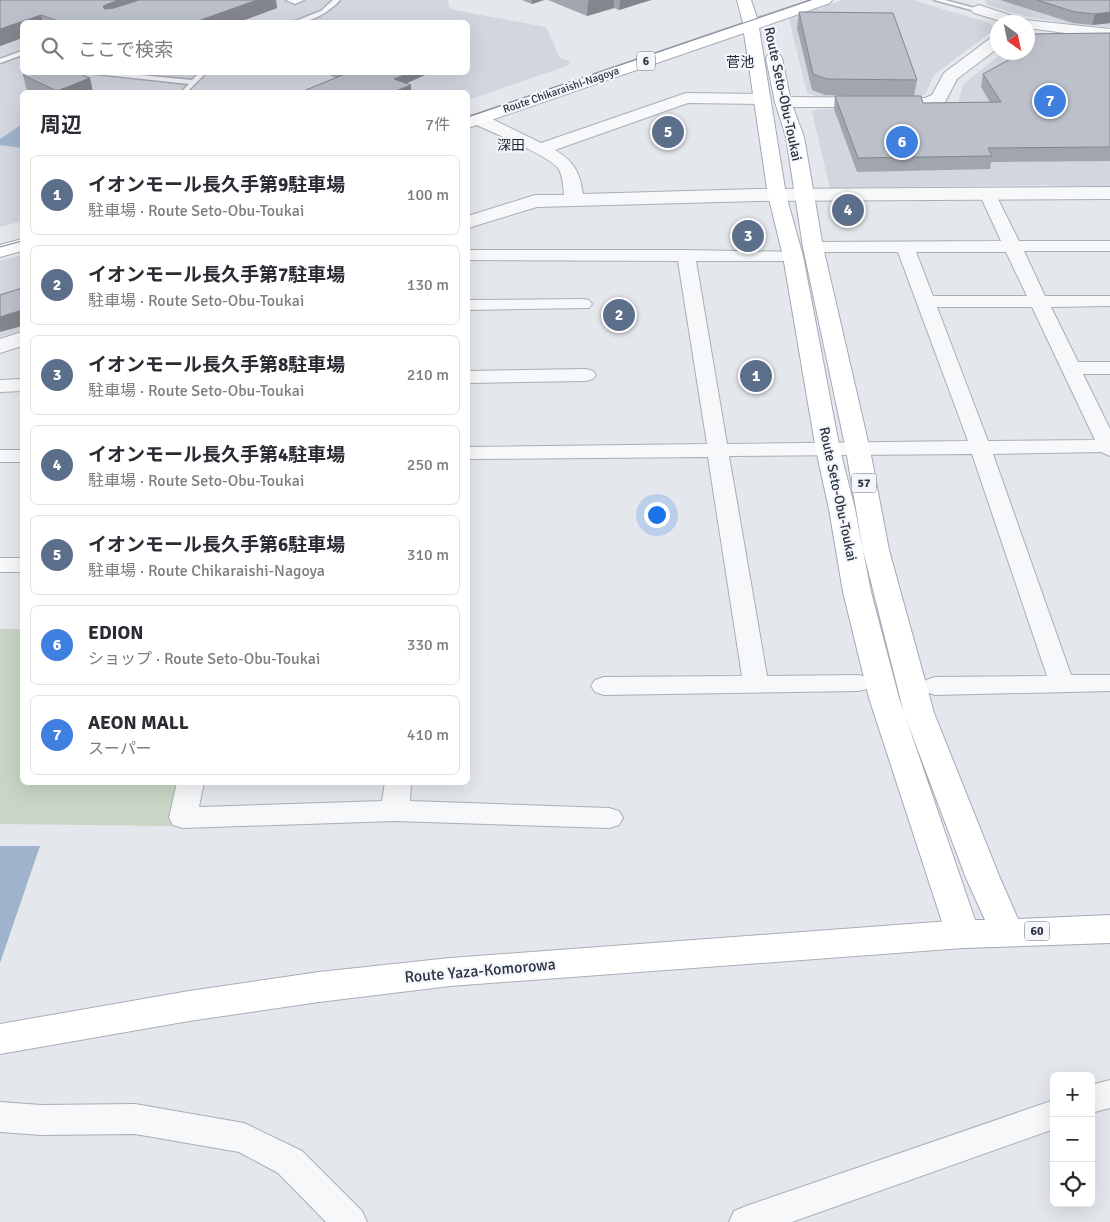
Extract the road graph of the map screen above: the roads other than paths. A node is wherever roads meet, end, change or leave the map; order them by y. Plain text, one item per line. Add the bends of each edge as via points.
1 (289, 0) edge
2 (301, 0) edge
3 (337, 0) edge
4 (781, 0) edge
5 (825, 0) edge
6 (937, 0) edge
7 (962, 0) edge
8 (979, 10) junction
9 (755, 13) edge
10 (996, 15) edge
11 (301, 20) edge
12 (1035, 25) edge
13 (1110, 34) edge
14 (990, 46) edge
15 (20, 54) edge
16 (11, 57) junction
17 (20, 59) edge
18 (0, 61) edge
19 (115, 75) edge
20 (201, 75) edge
21 (194, 82) junction
22 (186, 90) edge
23 (773, 100) junction
24 (471, 117) edge
25 (540, 149) junction
26 (987, 193) junction
27 (1110, 193) edge
28 (777, 195) junction
29 (804, 196) junction
30 (574, 201) junction
31 (470, 221) edge
32 (20, 231) edge
33 (0, 236) edge
34 (20, 246) edge
35 (1011, 246) junction
36 (1110, 246) edge
37 (905, 247) junction
38 (0, 251) edge
39 (803, 252) junction
40 (470, 255) edge
41 (686, 255) junction
42 (1110, 301) edge
43 (927, 302) junction
44 (1038, 302) junction
45 (583, 304) dead end
46 (470, 305) edge
47 (20, 340) edge
48 (0, 346) edge
49 (1070, 368) junction
50 (1110, 368) edge
51 (586, 375) dead end
52 (470, 376) edge
53 (20, 384) edge
54 (0, 386) edge
55 (980, 447) junction
56 (1109, 447) edge
57 (719, 450) junction
58 (828, 450) junction
59 (858, 450) junction
60 (470, 453) edge
61 (0, 456) edge
62 (20, 456) edge
63 (0, 565) edge
64 (20, 565) edge
65 (756, 683) junction
66 (858, 683) dead end
67 (1110, 683) edge
68 (1062, 684) junction
69 (604, 686) dead end
70 (935, 686) dead end
71 (190, 785) edge
72 (398, 785) edge
73 (395, 811) junction
74 (609, 818) dead end
75 (1110, 929) edge
76 (1007, 932) junction
77 (964, 934) junction
78 (0, 1039) edge
79 (1110, 1094) edge
80 (1095, 1098) edge
81 (1050, 1115) edge
82 (0, 1116) edge
83 (350, 1222) edge
84 (746, 1222) edge

1 - 2 lane
3 - 11 lane via 323,12
4 - 9 main road, Route Chikaraishi-Nagoya / 6
5 - 9 main road, Route Chikaraishi-Nagoya / 6
6 - 8 lane
7 - 8 lane
8 - 10 street
9 - 23 main road, Route Seto-Obu-Toukai / 57
9 - 24 main road, Route Chikaraishi-Nagoya / 6
12 - 13 street
14 - 23 street via 950,76 939,98 926,103
15 - 16 lane
16 - 17 lane
16 - 18 lane
19 - 21 lane
20 - 21 lane
21 - 22 lane
23 - 25 street via 686,98
23 - 28 main road, Route Seto-Obu-Toukai / 57
23 - 29 main road, Route Seto-Obu-Toukai / 57 via 795,137
24 - 25 street
25 - 30 street via 560,160 571,172
26 - 27 street
26 - 29 street
26 - 35 street
28 - 29 street
28 - 30 street
28 - 39 main road, Route Seto-Obu-Toukai / 57
29 - 39 main road, Route Seto-Obu-Toukai / 57
30 - 31 street via 535,201
32 - 33 main road
34 - 38 main road
35 - 36 street
35 - 37 street
35 - 44 street
37 - 39 street
37 - 43 street
39 - 41 street
39 - 58 main road, Route Seto-Obu-Toukai / 57
39 - 59 main road, Route Seto-Obu-Toukai / 57
40 - 41 street
41 - 57 street
42 - 44 street
43 - 44 street
43 - 55 street
44 - 49 street
45 - 46 street
47 - 48 street
49 - 50 street
49 - 56 street
51 - 52 street
53 - 54 street
55 - 56 street
55 - 59 street
55 - 68 street
57 - 58 street
57 - 60 street
57 - 65 street
58 - 59 street
58 - 77 main road, Route Seto-Obu-Toukai / 57 via 857,592 884,698
59 - 76 main road, Route Seto-Obu-Toukai / 57 via 876,550 919,713 982,878
61 - 62 street
63 - 64 street
65 - 66 street
65 - 69 street
67 - 68 street
68 - 70 street
71 - 73 street via 183,818
72 - 73 street
73 - 74 street
75 - 76 main road, 60
76 - 77 main road, 60
77 - 78 main road, Route Yaza-Komorowa via 441,973 319,986
79 - 80 street
81 - 84 street
82 - 83 street via 41,1120 135,1119 244,1138 290,1162

